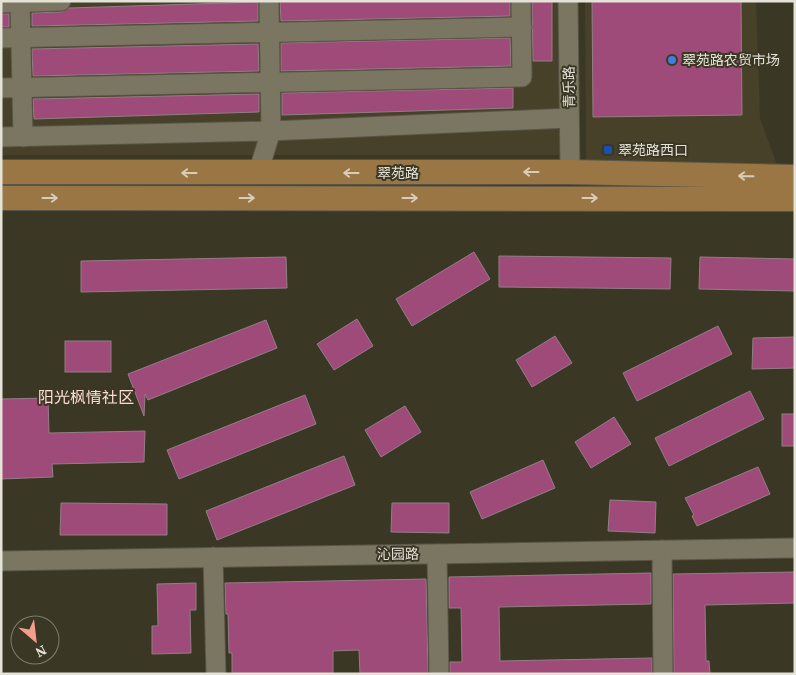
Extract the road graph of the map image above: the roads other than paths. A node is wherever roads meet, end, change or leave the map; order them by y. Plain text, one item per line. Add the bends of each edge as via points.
1 (61, 1) edge
2 (269, 1) edge
3 (521, 1) edge
4 (568, 1) edge
5 (20, 2) edge
6 (1, 3) edge
7 (522, 27) junction
8 (270, 32) junction
9 (1, 38) edge
10 (21, 38) junction
11 (270, 82) junction
12 (22, 87) junction
13 (1, 88) edge
14 (569, 118) junction
15 (271, 132) junction
16 (1, 137) edge
17 (23, 137) junction
18 (1, 172) edge
19 (570, 172) junction
20 (258, 173) junction
21 (795, 177) edge
22 (1, 198) edge
23 (795, 198) edge
24 (795, 548) edge
25 (662, 550) junction
26 (437, 554) junction
27 (213, 557) junction
28 (1, 561) edge
29 (216, 674) edge
30 (439, 674) edge
31 (663, 674) edge

1 - 5 street
2 - 8 street
3 - 7 street
4 - 14 street, 青乐路
5 - 6 street
5 - 10 street
7 - 8 street
7 - 11 street via 522,77
8 - 10 street
8 - 11 street
9 - 10 street
10 - 12 street
11 - 12 street
11 - 15 street
12 - 13 street
12 - 17 street
14 - 15 street
14 - 19 street, 青乐路
15 - 17 street
15 - 20 street
16 - 17 street
20 -> 18 main road, 翠苑路
19 -> 20 main road, 翠苑路
21 -> 19 main road, 翠苑路
22 -> 23 main road, 翠苑路
24 - 25 street, 沁园路
25 - 26 street, 沁园路
25 - 31 street
26 - 27 street, 沁园路
26 - 30 street
27 - 28 street, 沁园路
27 - 29 street

